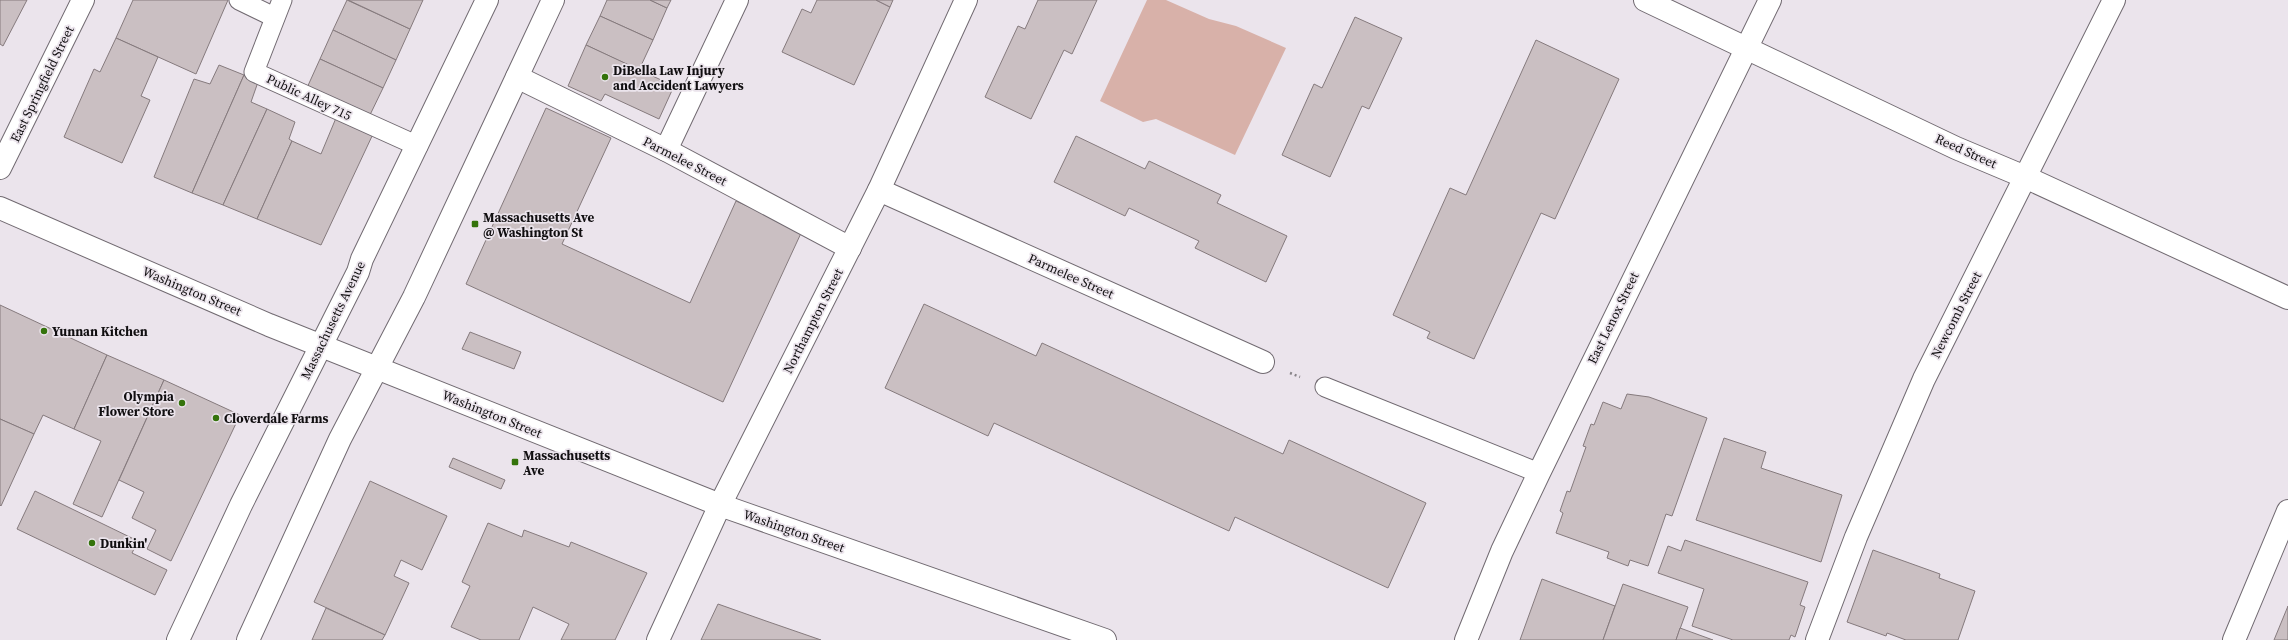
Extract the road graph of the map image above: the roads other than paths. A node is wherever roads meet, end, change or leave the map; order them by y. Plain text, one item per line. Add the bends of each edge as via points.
1 (83, 0) edge
2 (239, 0) edge
3 (487, 0) edge
4 (552, 0) edge
5 (737, 0) edge
6 (966, 0) edge
7 (1645, 0) edge
8 (1770, 0) edge
9 (2114, 0) edge
10 (278, 8) edge
11 (1747, 47) junction
12 (517, 77) junction
13 (418, 146) junction
14 (666, 150) junction
15 (0, 168) edge
16 (2025, 177) junction
17 (879, 190) junction
18 (0, 208) edge
19 (850, 248) junction
20 (2288, 298) edge
21 (322, 345) junction
22 (1263, 362) road end
23 (377, 369) junction
24 (1325, 387) road end
25 (1539, 473) junction
26 (720, 505) junction
27 (2288, 511) edge
28 (178, 640) edge
29 (248, 640) edge
30 (658, 640) edge
31 (1105, 640) edge
32 (1466, 640) edge
33 (1817, 640) edge
34 (2234, 640) edge

1 - 15 street, East Springfield Street
2 - 10 lane
3 - 13 street, Massachusetts Avenue
4 - 12 street
5 - 14 street
6 - 17 street, Northampton Street
7 - 11 street, Reed Street
8 - 11 street, East Lenox Street
9 - 16 street, Newcomb Street
10 - 13 lane, Public Alley 715 via 254,72
11 - 16 street, Reed Street via 1956,148
11 - 25 street, East Lenox Street
12 - 14 street, Parmelee Street
12 - 23 street via 414,297
13 - 21 street, Massachusetts Avenue
14 - 19 street, Parmelee Street
16 - 20 street, Reed Street
16 - 33 street, Newcomb Street via 1924,379 1856,537
17 - 19 street, Northampton Street
17 - 22 street, Parmelee Street
18 - 21 street, Washington Street
19 - 26 street, Northampton Street
21 - 23 street, Washington Street
21 - 28 street, Massachusetts Avenue via 241,505
23 - 26 street, Washington Street
23 - 29 street via 340,439
24 - 25 lane
25 - 32 street, East Lenox Street via 1502,551
26 - 30 street, Northampton Street
26 - 31 street, Washington Street
27 - 34 street

